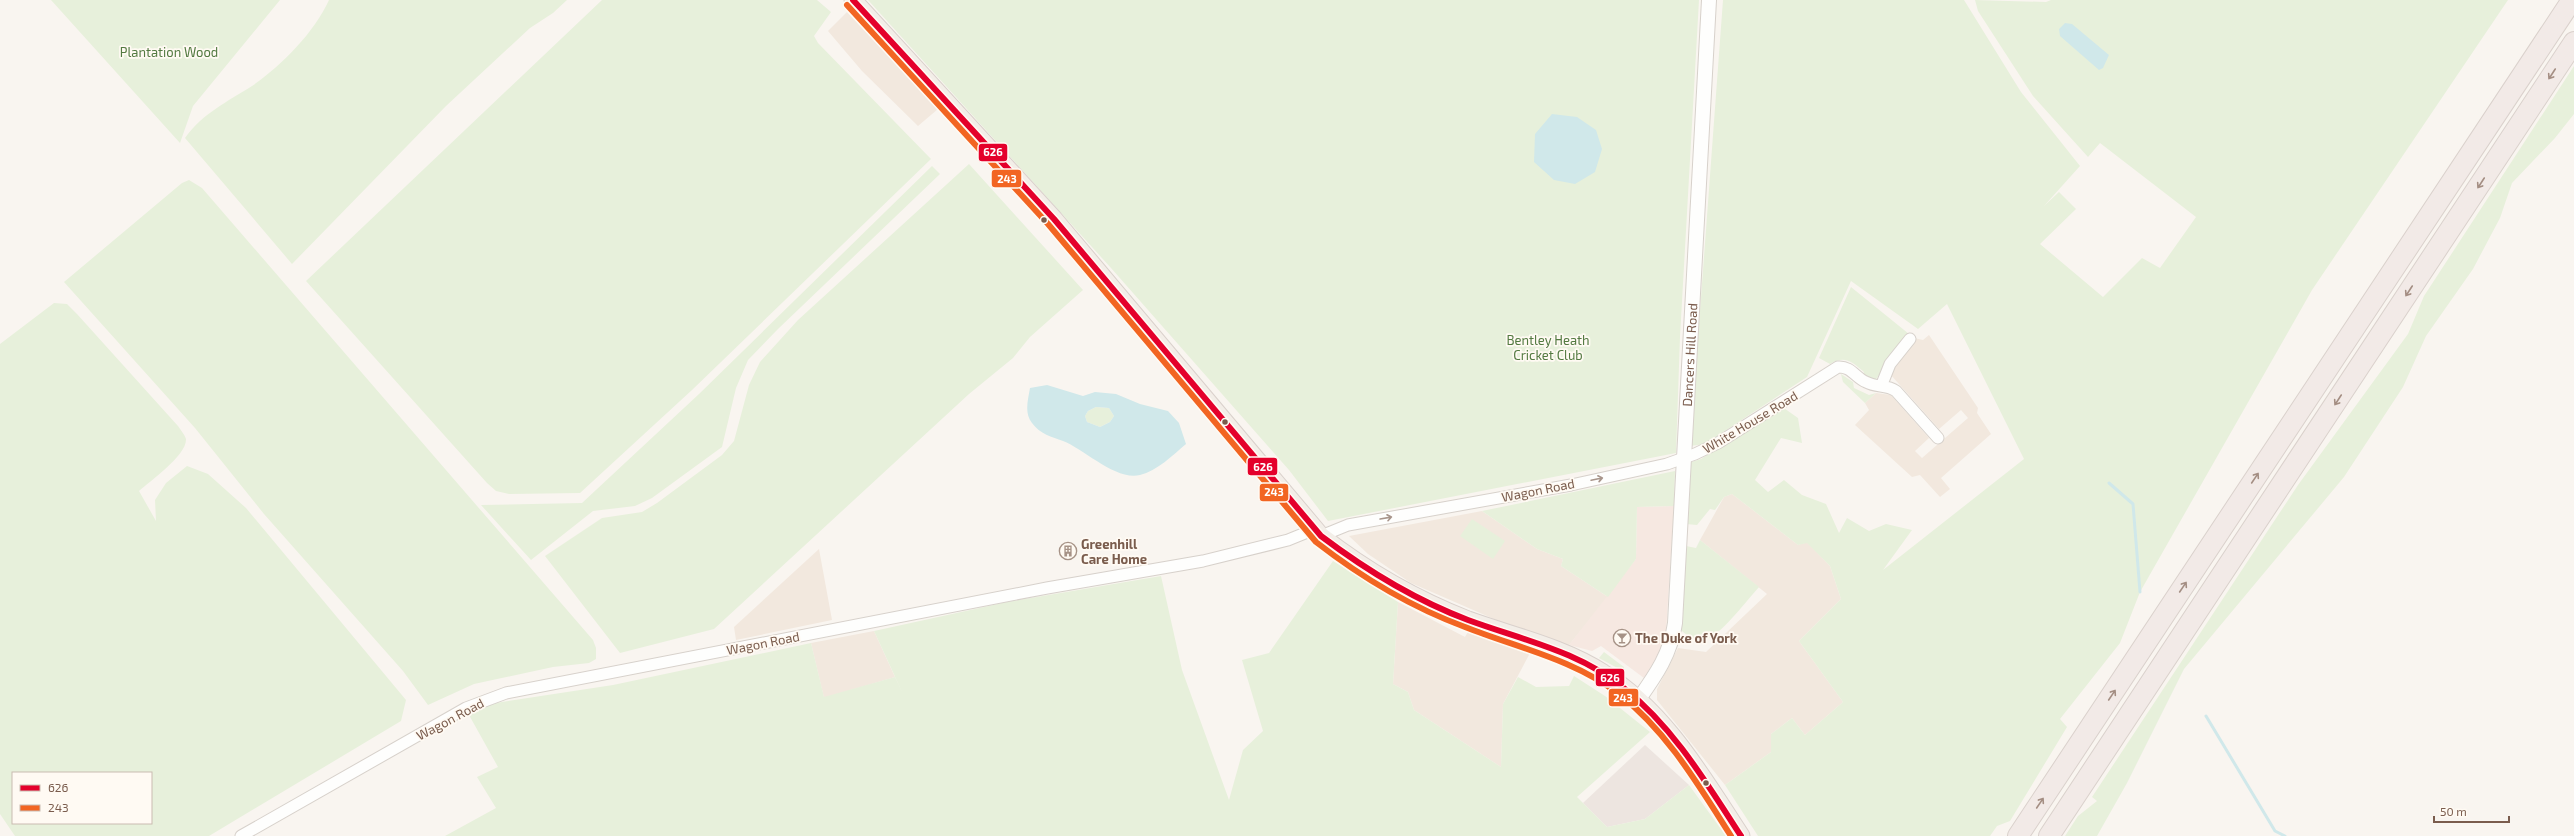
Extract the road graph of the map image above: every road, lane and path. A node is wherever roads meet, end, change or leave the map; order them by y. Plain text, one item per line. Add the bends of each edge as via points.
1 (853, 0) edge
2 (1709, 0) edge
3 (2572, 0) edge
4 (2574, 42) edge
5 (1910, 339) dead end
6 (1882, 384) junction
7 (1938, 438) dead end
8 (1683, 458) junction
9 (1318, 532) junction
10 (1638, 700) junction
11 (241, 836) edge
12 (1741, 836) edge
13 (2018, 836) edge
14 (2049, 836) edge

1 - 9 main road via 1054,219
2 - 8 street, Dancers Hill Road
13 -> 3 highway
4 -> 14 highway
5 - 6 street via 1890,364
6 - 7 street via 1896,391
6 - 8 street, White House Road via 1868,384 1843,367 1834,369 1815,384 1783,400 1718,443
9 -> 8 street, Wagon Road via 1571,485 1667,464
8 - 10 street, Dancers Hill Road via 1678,590 1673,637 1664,660
9 - 10 main road via 1363,567 1423,601 1583,662 1614,680
9 - 11 street, Wagon Road via 1203,561 1047,588 506,693 466,708
10 - 12 main road via 1673,739

